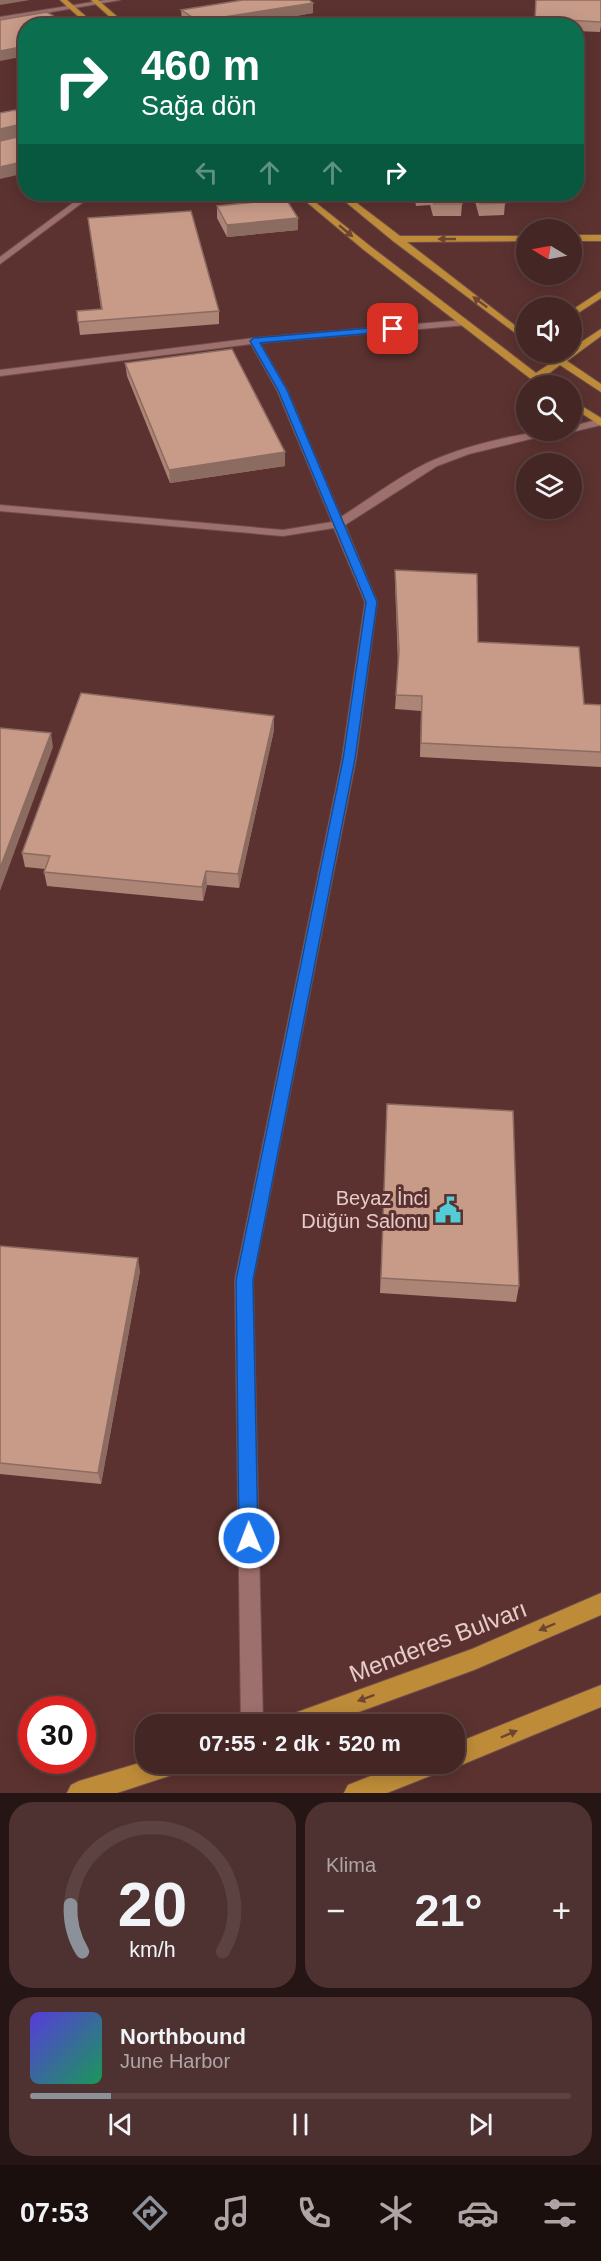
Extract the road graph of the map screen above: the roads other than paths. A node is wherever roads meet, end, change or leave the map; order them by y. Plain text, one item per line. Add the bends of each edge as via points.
1 (63, 0) edge
2 (117, 0) edge
3 (96, 2) edge
4 (73, 7) junction
5 (85, 18) edge
6 (115, 18) edge
7 (0, 19) edge
8 (81, 201) edge
9 (310, 201) edge
10 (348, 201) edge
11 (516, 238) edge
12 (582, 238) edge
13 (601, 238) edge
14 (396, 239) junction
15 (0, 261) edge
16 (601, 294) edge
17 (582, 307) edge
18 (463, 322) junction
19 (516, 330) edge
20 (601, 332) edge
21 (254, 341) junction
22 (582, 345) edge
23 (516, 352) edge
24 (508, 358) junction
25 (557, 363) edge
26 (563, 363) edge
27 (0, 373) edge
28 (532, 375) edge
29 (540, 375) edge
30 (601, 389) edge
31 (582, 410) edge
32 (601, 422) edge
33 (582, 427) edge
34 (516, 441) edge
35 (0, 508) edge
36 (339, 524) junction
37 (601, 1604) edge
38 (601, 1696) edge
39 (252, 1714) edge
40 (322, 1714) edge
41 (465, 1752) edge
42 (141, 1774) edge
43 (406, 1774) edge
44 (79, 1793) edge
45 (356, 1793) edge

1 - 4 main road
2 - 3 street
3 - 4 street
3 - 6 main road
4 - 5 main road
4 - 7 street
8 - 15 street
9 -> 18 main road
10 - 14 main road
11 -> 14 main road
12 - 13 main road
19 -> 14 main road
16 - 17 main road
18 - 21 street
18 - 24 main road
20 - 22 main road
21 - 27 street
21 - 36 street via 282,390
23 - 24 main road
24 - 28 main road
25 - 29 main road
26 - 30 main road
31 - 32 main road
32 - 33 street
34 - 36 street via 433,464
35 - 36 street via 283,533
36 - 39 street via 371,602 349,759 244,1280
37 -> 40 main road, Menderes Bulvarı via 474,1659
41 -> 38 main road
42 - 44 main road
43 - 45 main road

